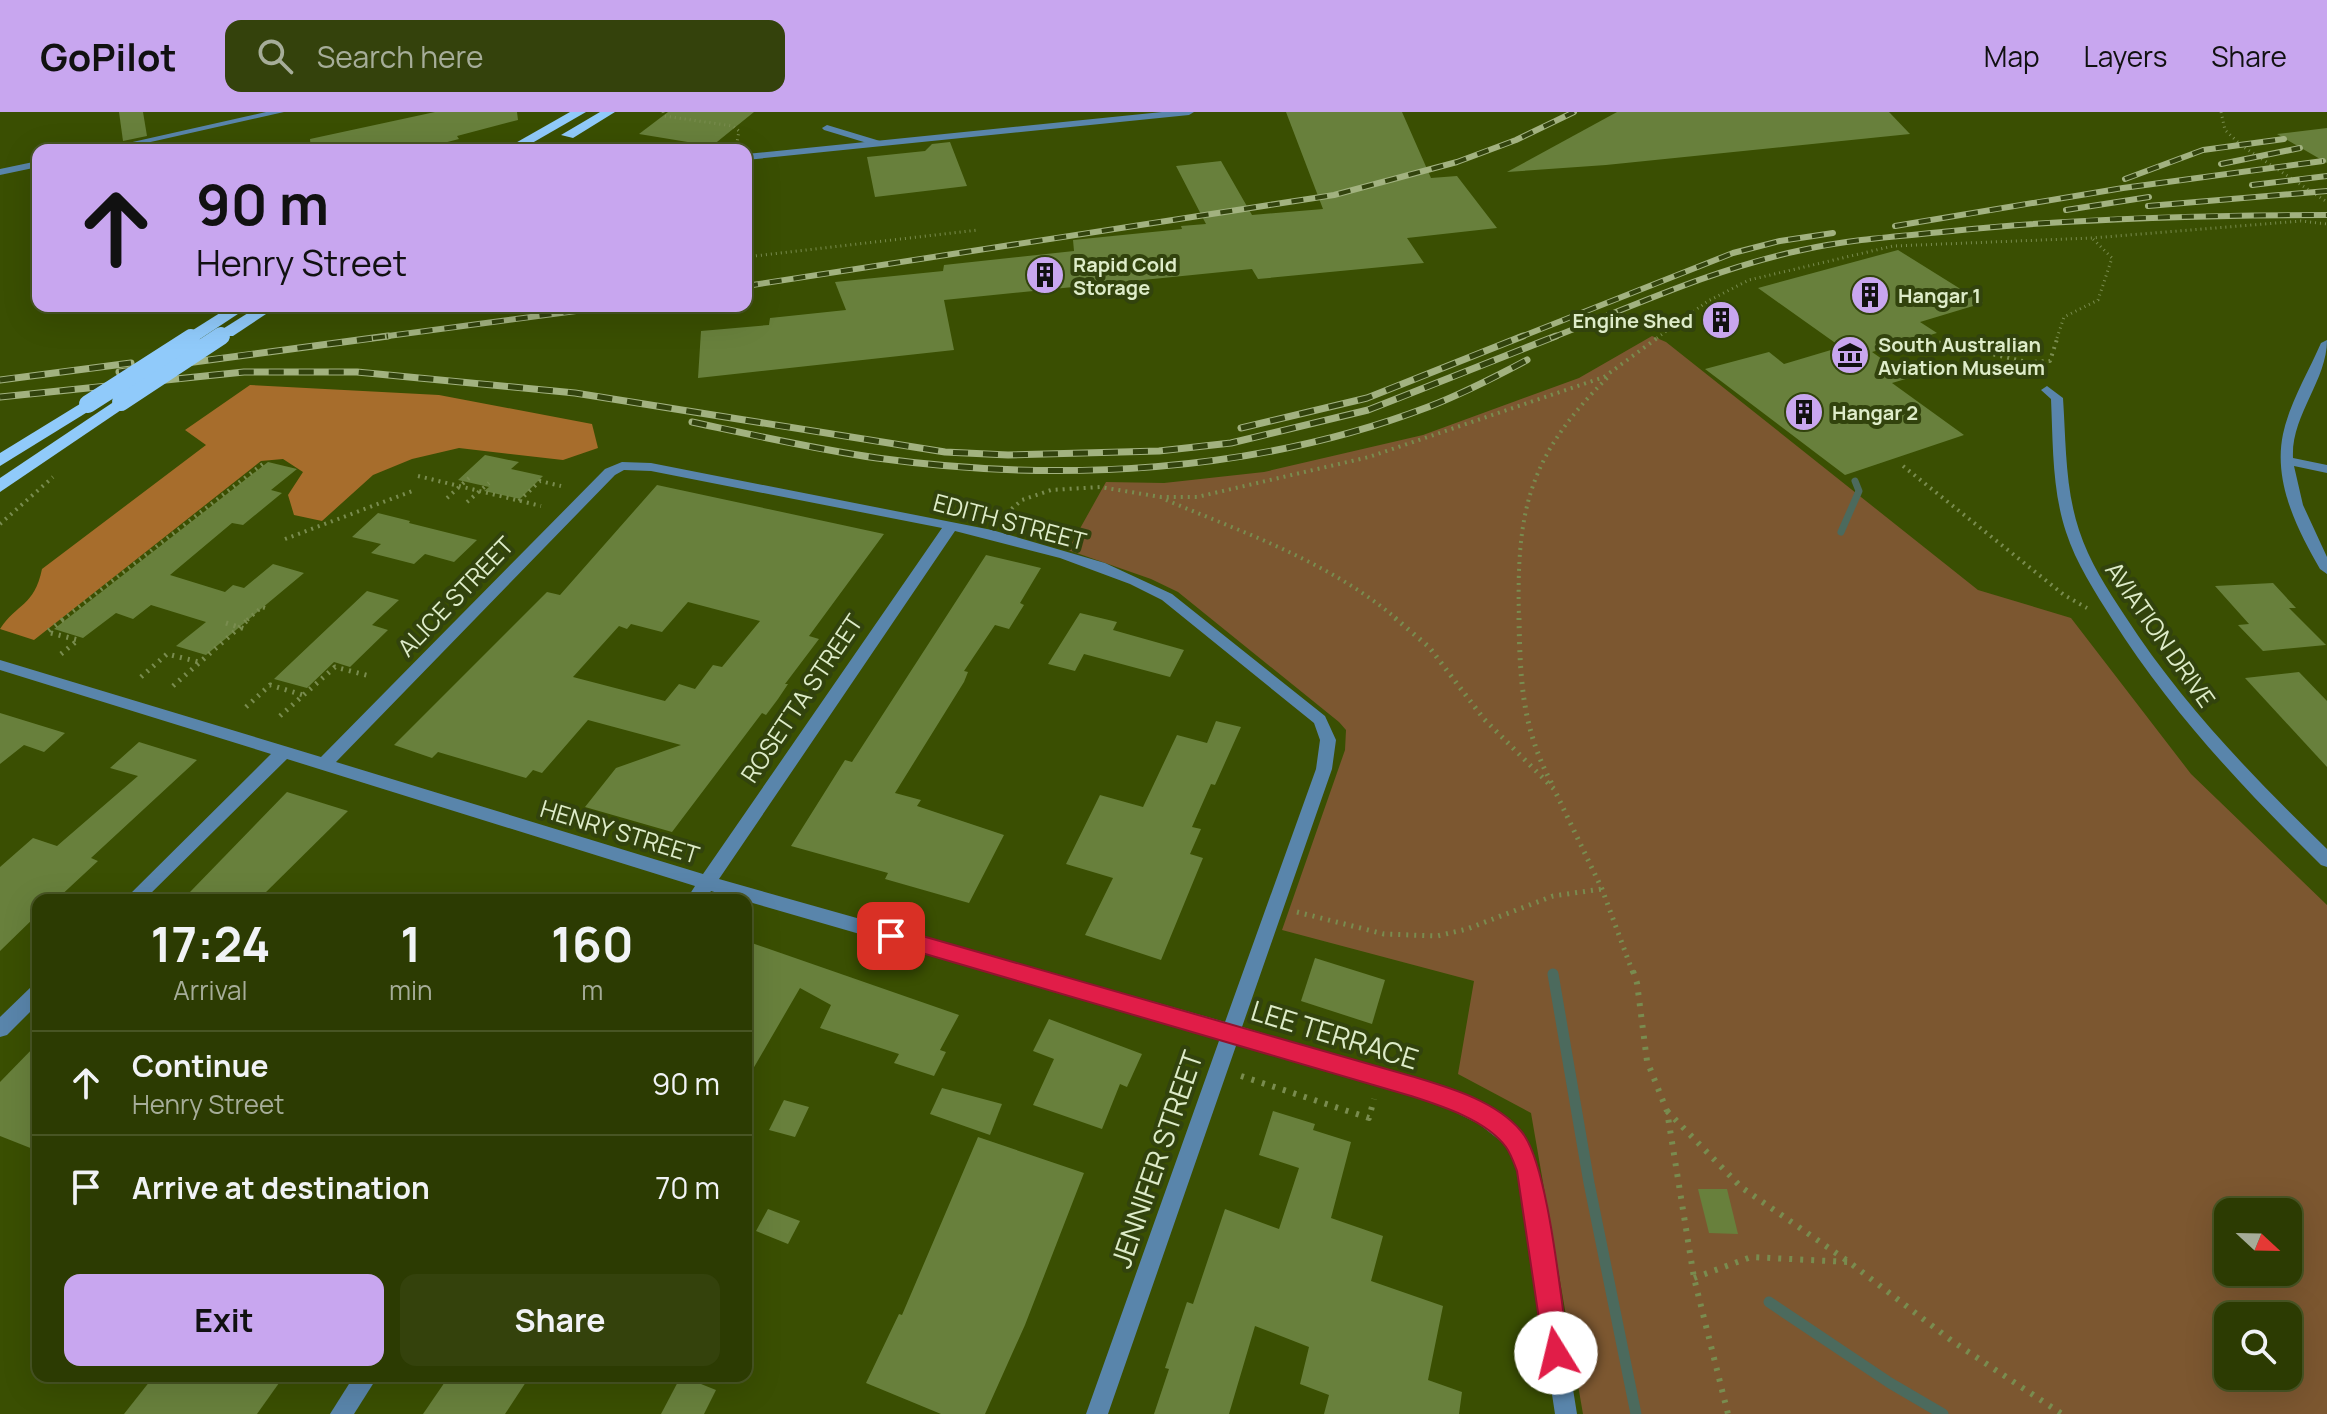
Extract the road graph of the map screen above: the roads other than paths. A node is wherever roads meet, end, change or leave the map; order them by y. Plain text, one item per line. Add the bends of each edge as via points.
1 (279, 112) edge
2 (580, 112) edge
3 (609, 112) edge
4 (1189, 112) edge
5 (256, 114) edge
6 (827, 128) dead end
7 (877, 143) junction
8 (128, 144) edge
9 (521, 144) edge
10 (551, 144) edge
11 (752, 156) edge
12 (32, 165) edge
13 (0, 172) edge
14 (232, 312) edge
15 (260, 312) edge
16 (2327, 343) edge
17 (2047, 390) dead end
18 (0, 461) edge
19 (2287, 461) junction
20 (622, 466) joint
21 (2327, 469) edge
22 (0, 486) edge
23 (951, 526) junction
24 (2327, 569) edge
25 (0, 665) edge
26 (1328, 740) joint
27 (285, 751) junction
28 (324, 764) junction
29 (2327, 860) edge
30 (707, 883) junction
31 (139, 894) edge
32 (699, 894) edge
33 (746, 894) edge
34 (752, 896) edge
35 (32, 998) edge
36 (0, 1029) edge
37 (1230, 1032) junction
38 (363, 1382) edge
39 (341, 1414) edge
40 (1097, 1414) edge
41 (1566, 1414) edge

1 - 5 street
2 - 9 highway
3 - 10 highway
4 - 7 street
5 - 8 street
6 - 7 street
7 - 11 street
12 - 13 street
14 - 18 highway, bridge
15 - 22 highway, bridge
16 - 19 street via 2289,435
17 - 29 street, AVIATION DRIVE via 2057,398 2065,498 2090,570 2183,709
19 - 21 street
19 - 24 street via 2303,519
20 - 23 street, EDITH STREET via 651,467
20 - 28 street, ALICE STREET via 602,480
23 - 26 street, EDITH STREET via 1045,549 1167,597 1320,720
23 - 30 street, ROSETTA STREET
25 - 27 street, HENRY STREET
26 - 37 street, JENNIFER STREET via 1324,769
27 - 28 street, HENRY STREET
27 - 31 street
28 - 30 street, HENRY STREET
30 - 32 street, ROSETTA STREET
30 - 33 street, HENRY STREET
34 - 37 street, HENRY STREET
35 - 36 street
37 - 40 street, JENNIFER STREET
37 - 41 street, LEE TERRACE via 1441,1095 1486,1117 1514,1139 1528,1170
38 - 39 street

